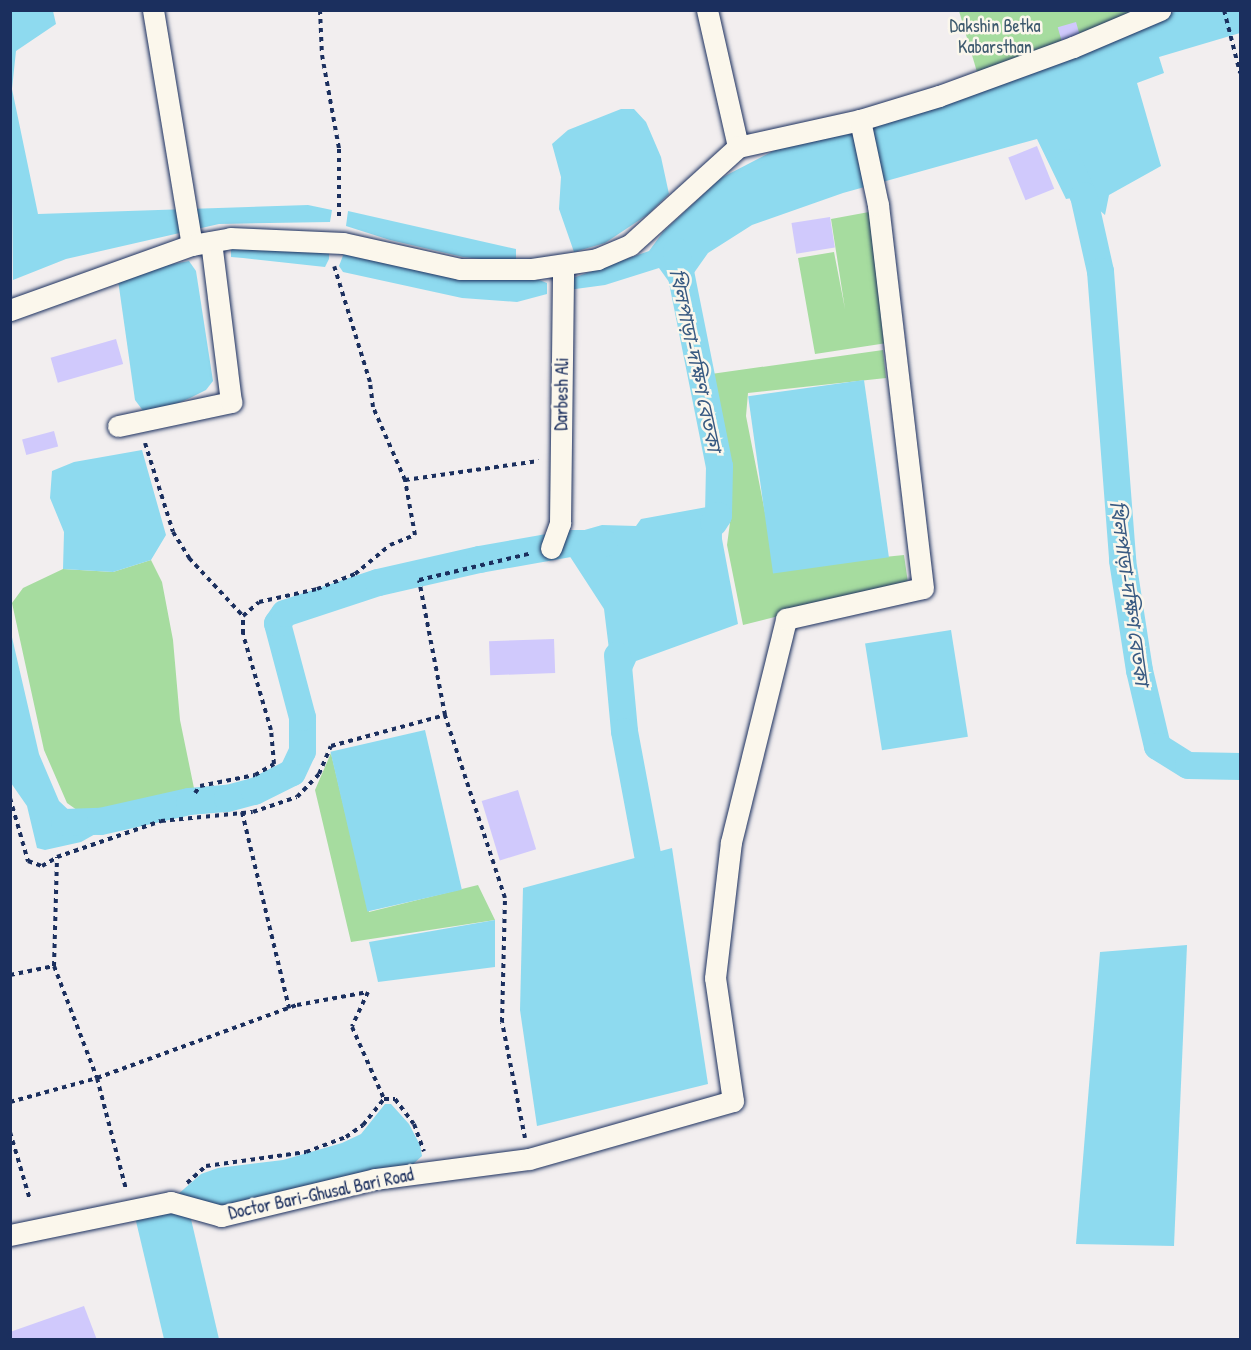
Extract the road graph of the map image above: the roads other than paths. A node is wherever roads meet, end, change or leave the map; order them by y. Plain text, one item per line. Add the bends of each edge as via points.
1 (153, 10) edge
2 (707, 10) edge
3 (1150, 12) edge
4 (860, 120) junction
5 (738, 147) junction
6 (198, 242) junction
7 (562, 266) junction
8 (10, 310) edge
9 (118, 426) dead end
10 (551, 549) road end
11 (10, 1235) edge

1 - 6 street via 186,204
2 - 5 street
3 - 4 street via 1073,47
4 - 5 street
4 - 11 street, Doctor Bari-Ghusal Bari Road via 878,205 923,588 786,620 731,842 715,978 733,1101 529,1159 375,1179 221,1216 171,1202
5 - 7 street via 630,245 597,259
6 - 7 street via 230,238 338,242 460,269
6 - 8 street
6 - 9 street via 231,402
7 - 10 street, Darbesh Ali via 560,523

